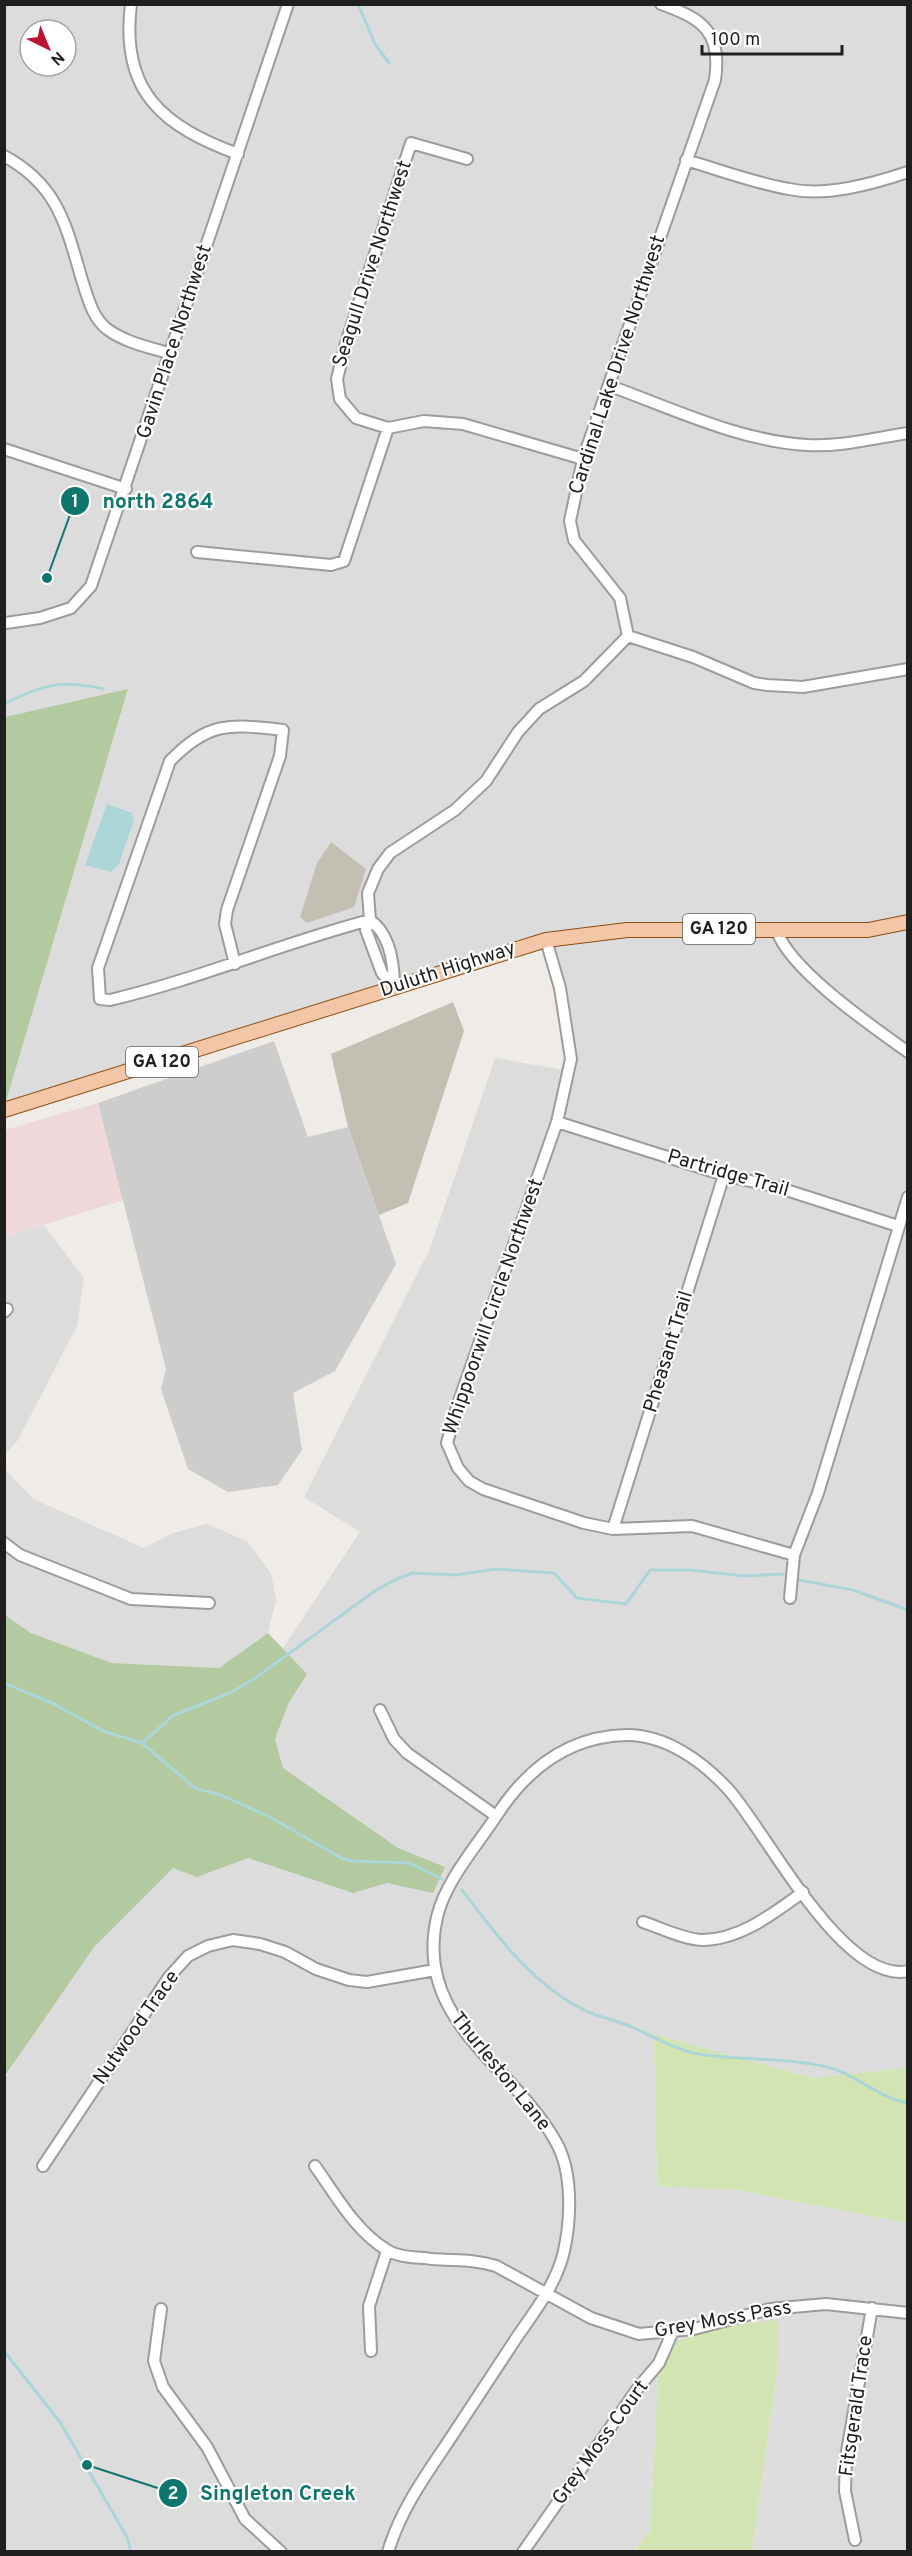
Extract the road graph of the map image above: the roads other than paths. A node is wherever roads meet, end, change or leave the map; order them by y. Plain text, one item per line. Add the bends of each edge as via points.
1 (131, 4) edge
2 (288, 4) edge
3 (661, 4) edge
4 (237, 154) junction
5 (4, 156) edge
6 (467, 159) dead end
7 (686, 160) junction
8 (908, 172) edge
9 (171, 354) junction
10 (610, 386) junction
11 (388, 428) junction
12 (908, 433) edge
13 (4, 449) edge
14 (583, 459) junction
15 (126, 489) junction
16 (197, 552) dead end
17 (6, 623) edge
18 (628, 636) junction
19 (908, 669) edge
20 (370, 920) junction
21 (908, 922) edge
22 (777, 931) junction
23 (546, 940) junction
24 (235, 964) junction
25 (394, 987) junction
26 (908, 1052) edge
27 (4, 1110) edge
28 (558, 1122) junction
29 (724, 1175) junction
30 (908, 1197) edge
31 (898, 1226) junction
32 (613, 1529) junction
33 (4, 1543) edge
34 (794, 1555) junction
35 (790, 1598) dead end
36 (209, 1603) dead end
37 (380, 1710) dead end
38 (496, 1816) junction
39 (803, 1893) junction
40 (643, 1922) dead end
41 (435, 1970) junction
42 (908, 1971) edge
43 (44, 2166) dead end
44 (315, 2166) dead end
45 (387, 2251) junction
46 (546, 2294) junction
47 (872, 2308) junction
48 (161, 2309) dead end
49 (908, 2313) edge
50 (673, 2331) junction
51 (371, 2351) dead end
52 (855, 2541) dead end
53 (281, 2552) edge
54 (388, 2552) edge
55 (523, 2552) edge

1 - 4 street via 128,47 149,96 189,134
2 - 4 street, Gavin Place Northwest
3 - 7 street, Cardinal Lake Drive Northwest via 692,15 712,35 718,58 715,80
4 - 9 street, Gavin Place Northwest
5 - 9 street via 28,169 47,187 97,318 125,340
6 - 11 street, Seagull Drive Northwest via 411,143 346,343 337,379 340,399 356,418
7 - 8 street via 790,190 814,191 869,183
7 - 10 street, Cardinal Lake Drive Northwest
9 - 15 street, Gavin Place Northwest
10 - 12 street via 760,440 841,444
10 - 14 street, Cardinal Lake Drive Northwest
11 - 14 street, Seagull Drive Northwest via 424,422 463,424
11 - 16 street via 344,561 331,565
13 - 15 street
14 - 18 street, Cardinal Lake Drive Northwest via 570,521 574,540 620,598
15 - 17 street, Gavin Place Northwest via 92,586 70,608
18 - 19 street via 767,685 803,687
18 - 20 street via 584,681 538,709 486,781 455,810 390,853 368,893
20 - 24 street
20 - 25 street via 381,928 394,967
21 - 22 main road, Duluth Highway / GA 120 via 868,930
22 - 23 main road, Duluth Highway / GA 120 via 627,930
22 - 26 street via 781,942 819,982
23 - 25 main road, Duluth Highway / GA 120
23 - 28 street, Whippoorwill Circle Northwest via 560,987 571,1059
24 - 24 street via 171,985 100,999 98,968 170,761 186,745 216,728 283,729 280,756 227,910 225,924
25 - 27 main road, Duluth Highway / GA 120
28 - 29 street, Partridge Trail
28 - 32 street, Whippoorwill Circle Northwest via 447,1443 458,1468 483,1489 560,1516
29 - 31 street, Partridge Trail via 777,1187
29 - 32 street, Pheasant Trail
30 - 31 street
31 - 34 street via 818,1493
32 - 34 street, Whippoorwill Circle Northwest via 692,1526
33 - 36 street via 20,1555 131,1599
34 - 35 street
37 - 38 street via 394,1739 407,1753
38 - 39 street, Thurleston Lane via 534,1769 557,1753 603,1736 642,1735 683,1750 728,1790
38 - 41 street, Thurleston Lane via 448,1890 437,1917
39 - 40 street via 770,1916 729,1936 701,1940
39 - 42 street, Thurleston Lane via 833,1933 864,1960 885,1971
41 - 43 street, Nutwood Trace via 367,1982 349,1980 260,1944 233,1940 188,1956 169,1977
41 - 46 street, Thurleston Lane via 460,2028 557,2143 569,2209 563,2254
44 - 45 street via 355,2221
45 - 46 street, Grey Moss Pass via 435,2259 480,2260
45 - 51 street via 369,2306
46 - 50 street, Grey Moss Pass via 591,2318 639,2334
46 - 54 street, Thurleston Lane via 416,2489
47 - 49 street, Grey Moss Pass
47 - 50 street, Grey Moss Pass via 826,2304 770,2309
47 - 52 street, Fitsgerald Trace via 846,2457 845,2491
48 - 53 street via 154,2361 163,2387 207,2447 245,2519
50 - 55 street, Grey Moss Court via 659,2363

